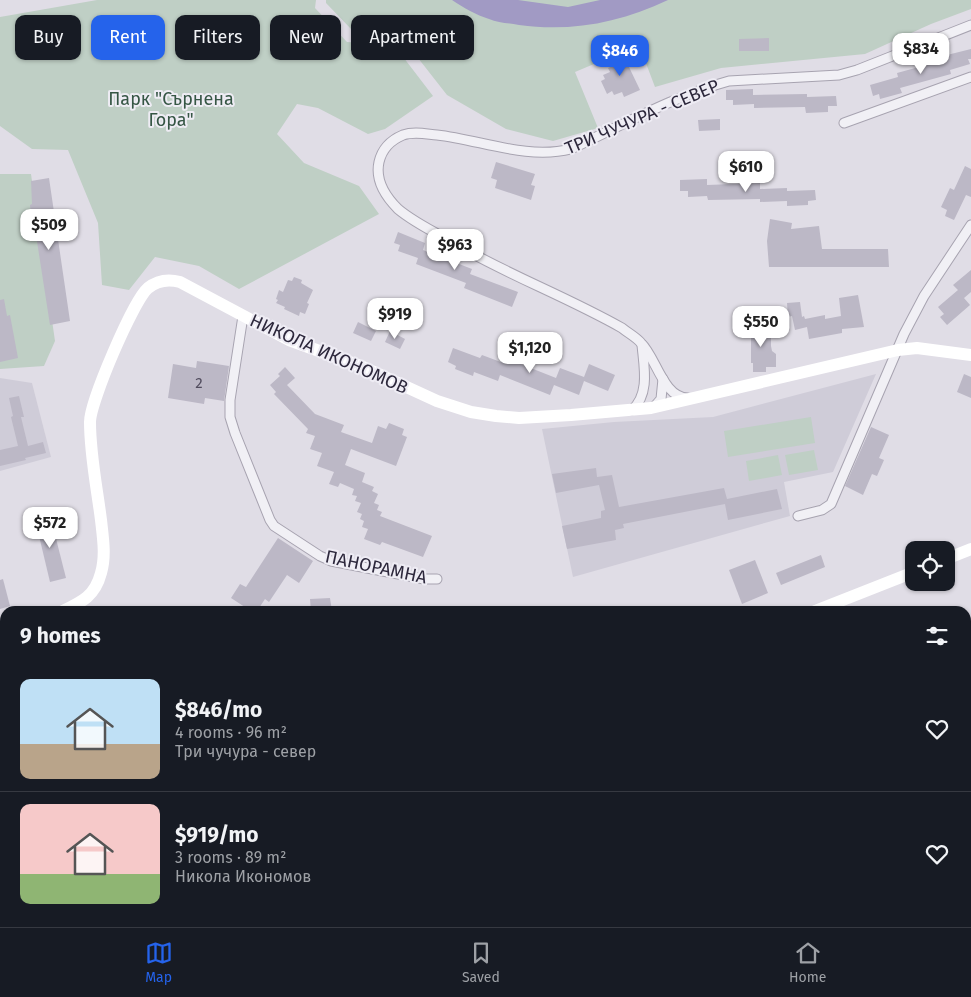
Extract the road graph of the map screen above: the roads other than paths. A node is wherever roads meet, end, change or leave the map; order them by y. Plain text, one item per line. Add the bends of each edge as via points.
1 (971, 25) edge
2 (971, 77) edge
3 (844, 123) dead end
4 (971, 225) edge
5 (243, 316) junction
6 (641, 342) junction
7 (898, 350) junction
8 (971, 355) edge
9 (663, 379) junction
10 (643, 393) junction
11 (698, 398) junction
12 (652, 408) junction
13 (632, 410) junction
14 (798, 516) dead end
15 (971, 549) edge
16 (955, 555) edge
17 (905, 576) edge
18 (437, 579) dead end
19 (72, 606) edge
20 (828, 606) edge

1 - 6 street, ТРИ ЧУЧУРА - СЕВЕР via 839,75 719,83 689,93 571,149 557,152 518,150 415,132 393,140 385,147 380,156 378,176 383,191 398,209 458,246 606,319
2 - 3 street
4 - 7 street via 915,312
5 - 13 street, НИКОЛА ИКОНОМОВ via 289,340 363,367 437,401 472,412 519,418
5 - 18 street, ПАНОРАМНА via 230,417 272,524 331,561
5 - 19 street, НИКОЛА ИКОНОМОВ via 172,280 149,288 134,307 91,414 92,453 104,553 102,571 87,598
6 - 9 street
6 - 10 street via 645,370
7 - 8 street via 924,348
7 - 11 street
7 - 14 street via 831,504 822,510
9 - 11 street via 679,396
9 - 12 street via 661,399
10 - 12 street via 644,403
10 - 13 street
11 - 12 street
12 - 13 street
15 - 16 street
17 - 20 street

